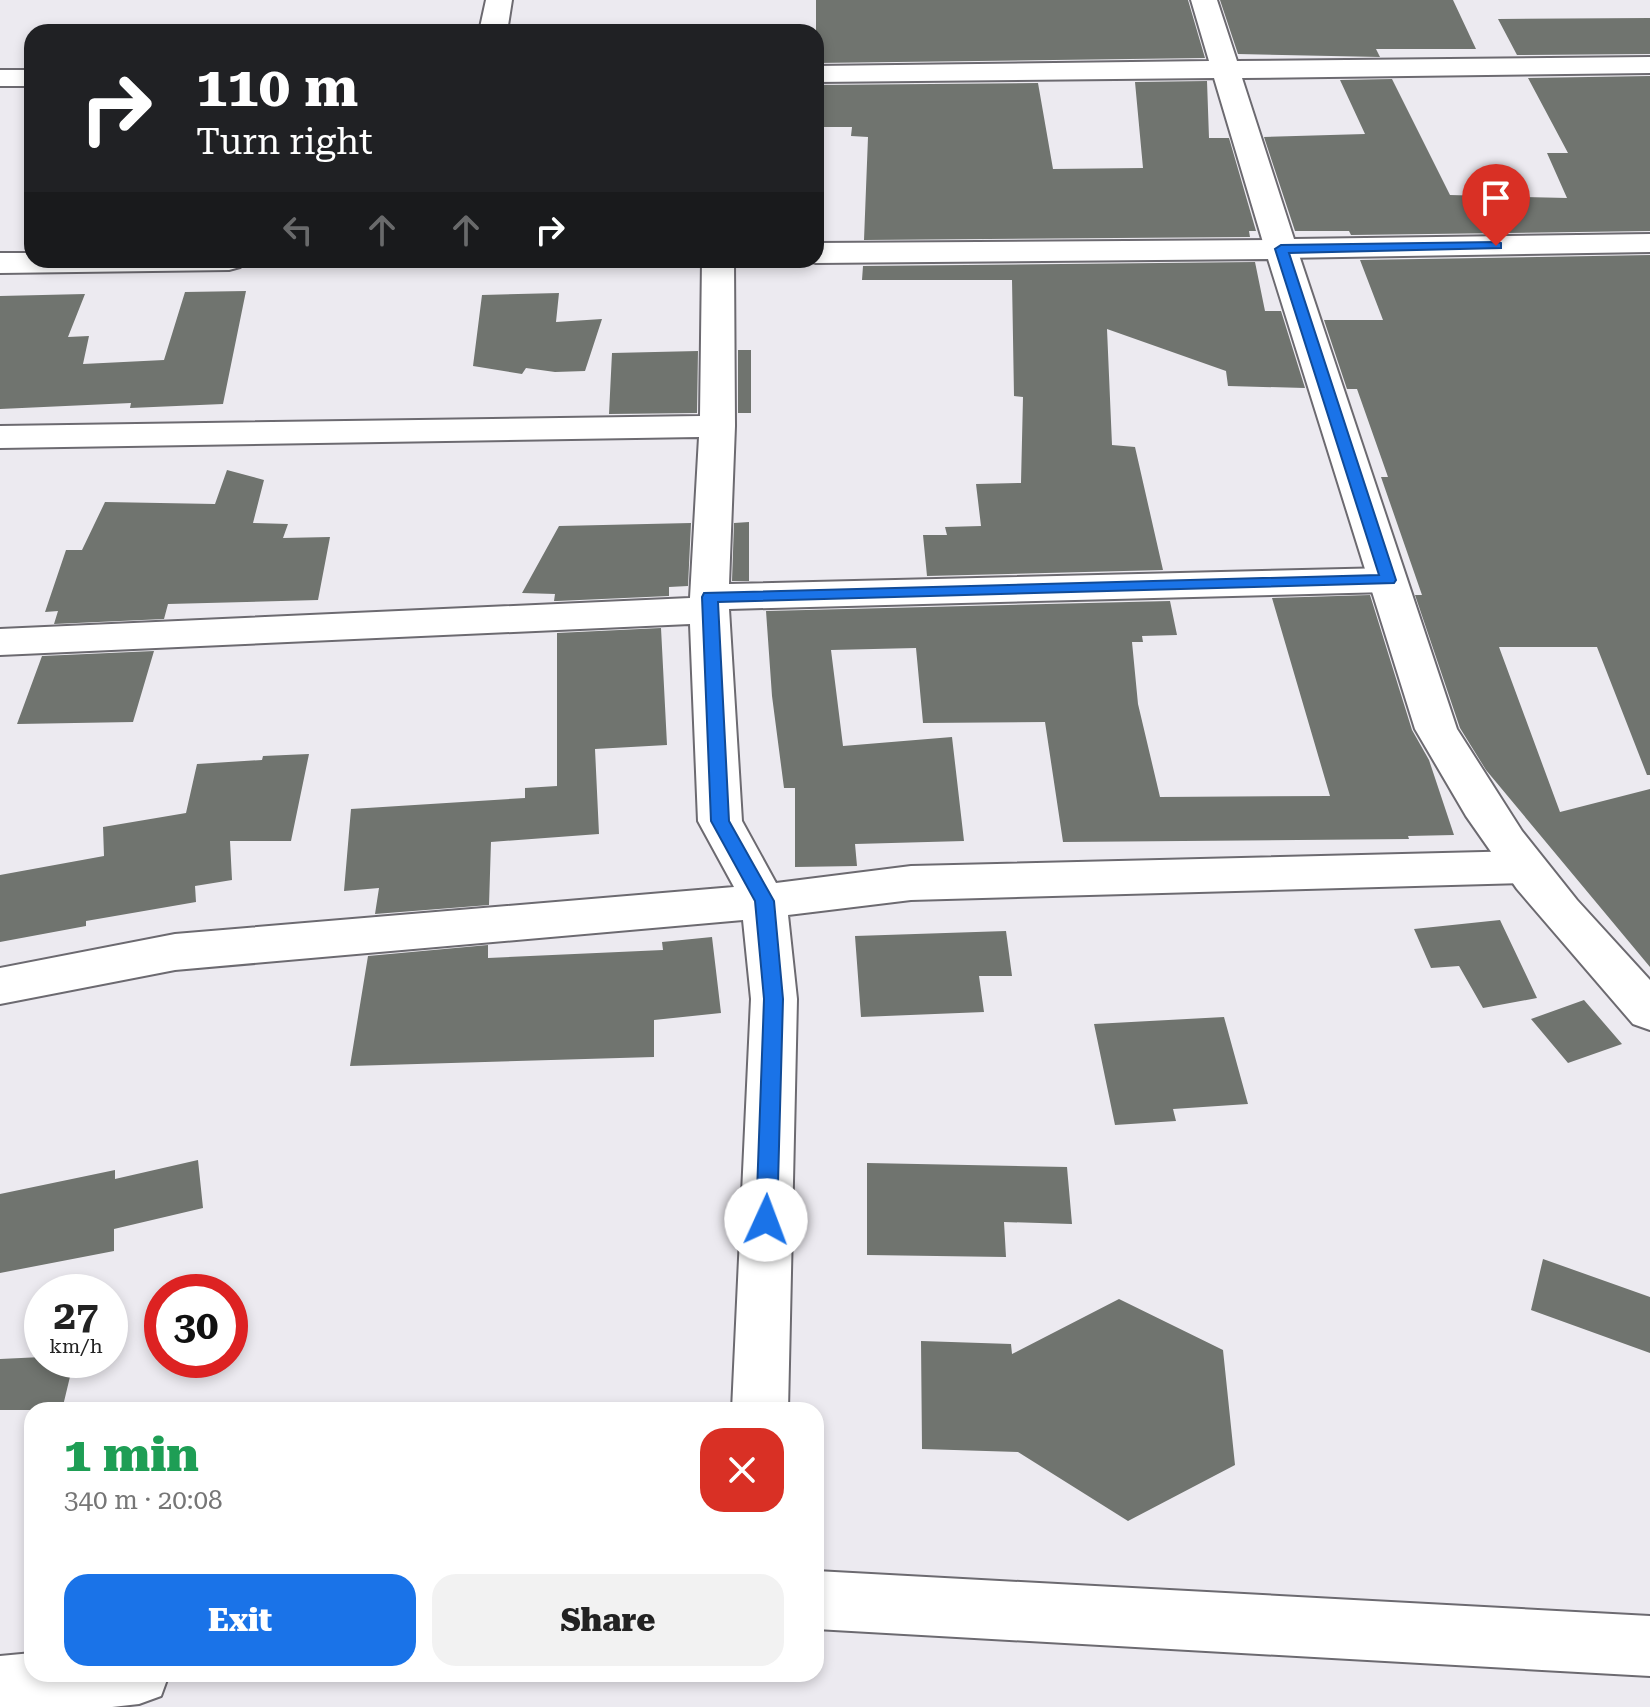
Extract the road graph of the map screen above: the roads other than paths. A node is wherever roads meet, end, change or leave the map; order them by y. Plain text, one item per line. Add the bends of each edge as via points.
1 (499, 0) edge
2 (1204, 0) edge
3 (494, 24) edge
4 (1650, 65) edge
5 (1225, 68) junction
6 (824, 74) edge
7 (0, 78) edge
8 (24, 78) edge
9 (1650, 243) edge
10 (1281, 249) junction
11 (824, 253) edge
12 (0, 263) edge
13 (24, 263) edge
14 (718, 268) edge
15 (717, 426) junction
16 (0, 437) edge
17 (1388, 580) junction
18 (709, 604) junction
19 (0, 642) edge
20 (1524, 867) junction
21 (764, 901) junction
22 (0, 986) edge
23 (1650, 1011) edge
24 (760, 1402) edge
25 (824, 1600) edge
26 (1650, 1646) edge
27 (53, 1682) edge
28 (0, 1687) edge

1 - 3 street
2 - 5 street
4 - 5 street
5 - 6 street
5 - 10 street
7 - 8 street
9 - 10 street
10 - 11 street
10 - 17 street
12 - 13 street
14 - 15 street
15 - 16 street
15 - 18 street
17 - 18 street
17 - 20 street via 1436,729
18 - 19 street
18 - 21 street via 720,821
20 - 21 street via 911,883
20 - 23 street
21 - 22 street via 175,952
21 - 24 street via 774,999
25 - 26 street
27 - 28 street

